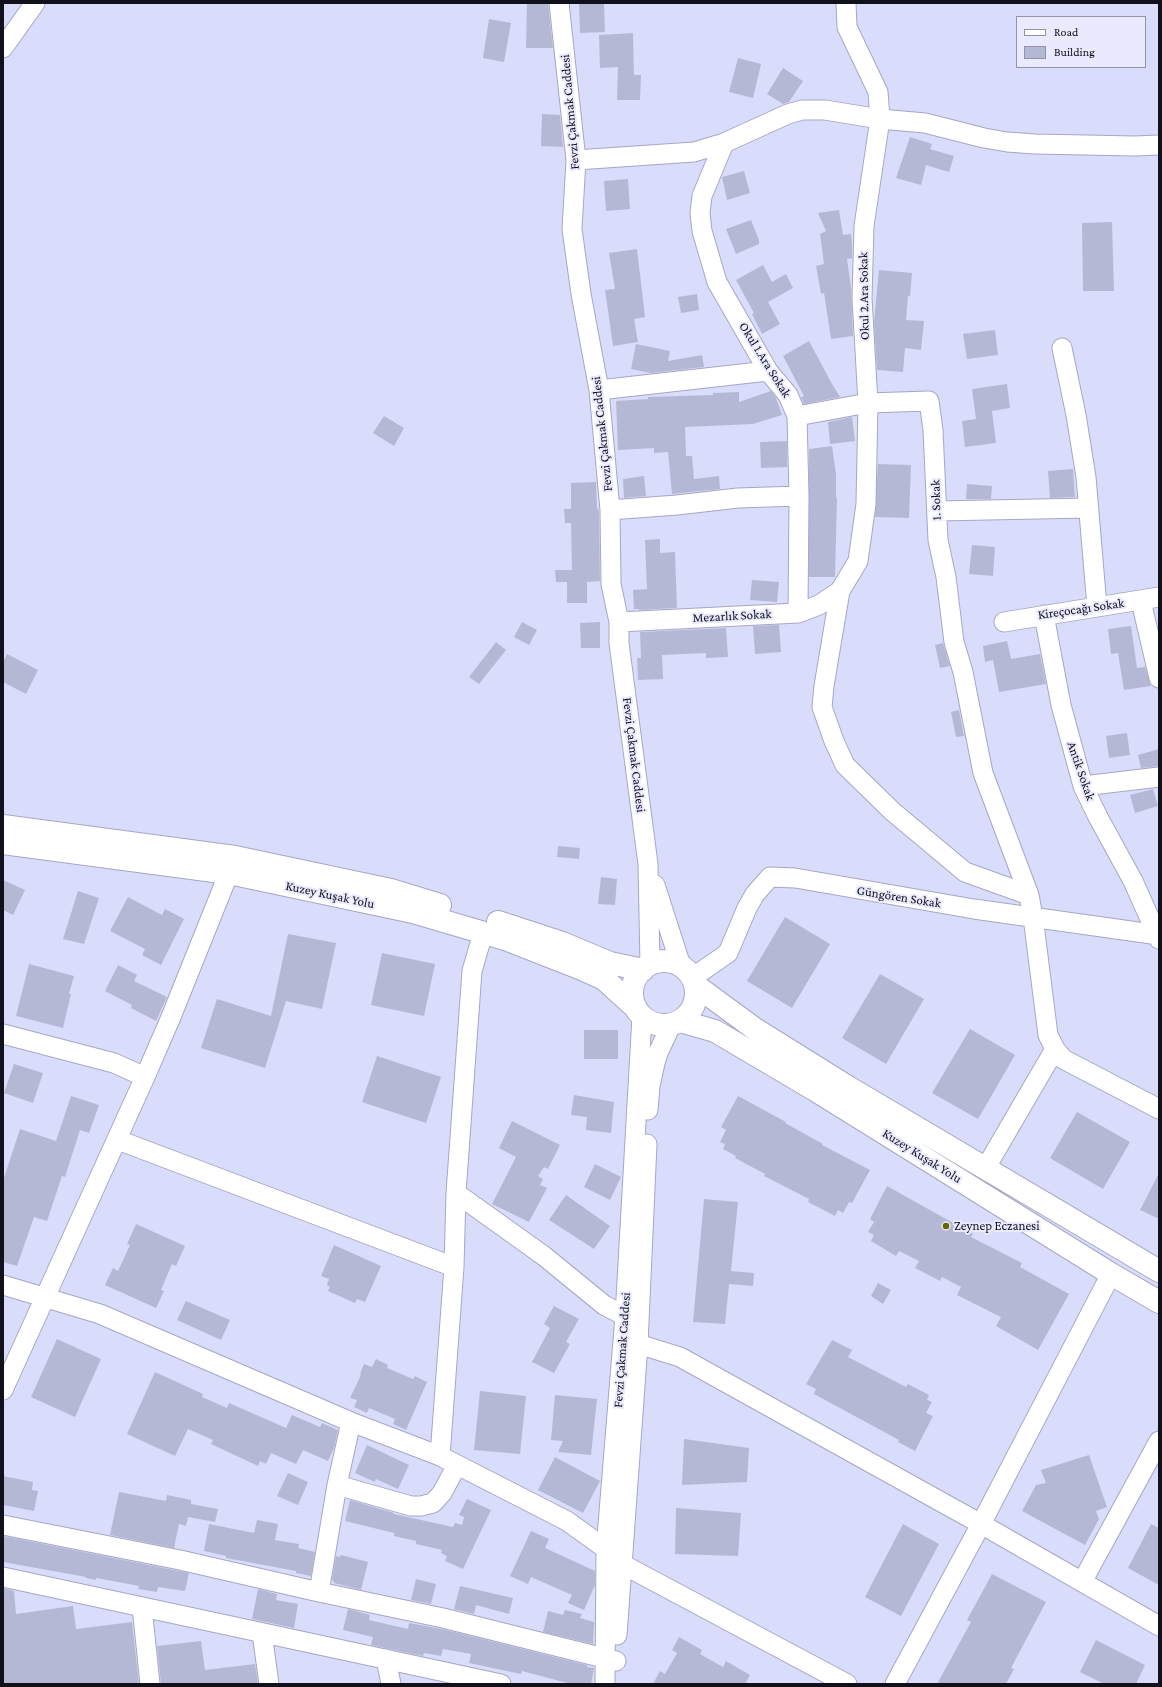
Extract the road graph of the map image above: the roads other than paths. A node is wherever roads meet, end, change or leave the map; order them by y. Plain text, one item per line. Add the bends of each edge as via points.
1 (35, 3) edge
2 (559, 3) edge
3 (846, 3) edge
4 (3, 48) edge
5 (880, 119) junction
6 (724, 143) junction
7 (1159, 145) edge
8 (576, 160) junction
9 (1062, 348) dead end
10 (768, 370) junction
11 (599, 390) junction
12 (868, 403) junction
13 (797, 416) junction
14 (799, 496) junction
15 (1089, 508) junction
16 (610, 510) junction
17 (937, 511) junction
18 (840, 591) junction
19 (1159, 597) edge
20 (1140, 601) junction
21 (1097, 607) junction
22 (798, 613) junction
23 (1044, 615) junction
24 (619, 622) junction
25 (1004, 622) dead end
26 (1159, 678) edge
27 (1159, 777) edge
28 (1083, 786) junction
29 (3, 826) edge
30 (3, 844) edge
31 (648, 864) junction
32 (232, 865) junction
33 (1029, 895) junction
34 (1033, 917) junction
35 (483, 933) junction
36 (1159, 936) edge
37 (646, 967) junction
38 (689, 976) junction
39 (639, 1012) junction
40 (675, 1023) junction
41 (3, 1034) edge
42 (1055, 1049) junction
43 (145, 1077) junction
44 (1159, 1109) edge
45 (118, 1140) junction
46 (985, 1169) junction
47 (456, 1192) junction
48 (454, 1268) junction
49 (1159, 1271) edge
50 (1111, 1274) junction
51 (3, 1284) edge
52 (44, 1297) junction
53 (1159, 1302) edge
54 (625, 1316) junction
55 (638, 1344) junction
56 (3, 1390) edge
57 (351, 1422) junction
58 (1159, 1441) edge
59 (440, 1456) junction
60 (457, 1465) junction
61 (337, 1485) junction
62 (980, 1524) junction
63 (3, 1525) edge
64 (606, 1549) junction
65 (622, 1564) junction
66 (3, 1577) edge
67 (1082, 1582) junction
68 (319, 1592) junction
69 (142, 1607) junction
70 (1159, 1626) edge
71 (262, 1633) junction
72 (386, 1659) junction
73 (611, 1660) junction
74 (470, 1681) edge
75 (150, 1684) edge
76 (269, 1684) edge
77 (391, 1684) edge
78 (501, 1684) edge
79 (605, 1684) edge
80 (615, 1684) edge
81 (848, 1684) edge
82 (895, 1684) edge

1 - 4 street
2 - 8 street, Fevzi Çakmak Caddesi
3 - 5 street, Okul 2.Ara Sokak via 847,27 878,92
5 - 6 street via 825,110 802,110
5 - 7 street via 925,123 1007,142
5 - 12 street, Okul 2.Ara Sokak via 864,226 862,298
6 - 8 street via 694,152
6 - 10 street, Okul 1.Ara Sokak via 702,196 702,231 717,282
8 - 11 street, Fevzi Çakmak Caddesi via 572,229
9 - 15 street via 1082,453
10 - 11 street
10 - 13 street, Okul 1.Ara Sokak via 788,395
11 - 16 street, Fevzi Çakmak Caddesi
12 - 13 street
12 - 17 street, 1. Sokak via 929,401
12 - 18 street, Okul 2.Ara Sokak via 866,504 862,538 858,561
13 - 14 street, Okul 1.Ara Sokak
14 - 16 street via 738,498
14 - 22 street, Okul 1.Ara Sokak
15 - 17 street
15 - 21 street
16 - 24 street, Fevzi Çakmak Caddesi via 612,584
17 - 33 street, 1. Sokak via 938,540 950,598 954,642 963,672 983,772
18 - 22 street, Mezarlık Sokak via 819,605
18 - 33 street via 822,707 845,765 892,811 964,872
19 - 20 street, Kireçocağı Sokak
20 - 21 street, Kireçocağı Sokak
20 - 26 street
21 - 23 street, Kireçocağı Sokak
22 - 24 street, Mezarlık Sokak
23 - 25 street, Kireçocağı Sokak
23 - 28 street, Antik Sokak via 1061,705
24 - 31 street, Fevzi Çakmak Caddesi
27 - 28 street
28 - 36 street, Antik Sokak
29 - 32 main road, Kuzey Kuşak Yolu
30 - 32 main road, Kuzey Kuşak Yolu
31 - 37 street
31 - 38 street
32 - 35 main road, Kuzey Kuşak Yolu
32 - 37 main road, Kuzey Kuşak Yolu via 391,890 512,926 610,963
32 - 43 street
33 - 34 street, 1. Sokak
34 - 36 street, Güngören Sokak
34 - 38 street, Güngören Sokak via 891,896 795,878 770,877 754,894 728,953
34 - 42 street, 1. Sokak via 1048,1035
35 - 39 main road, Kuzey Kuşak Yolu via 508,940 604,979
35 - 47 street via 472,971
37 - 38 main road via 666,961
37 - 39 main road via 636,978 633,988 633,999
38 - 40 main road via 696,999 690,1012
38 - 46 main road, Kuzey Kuşak Yolu via 762,1033
39 - 40 main road via 656,1024
39 - 54 street, Fevzi Çakmak Caddesi
40 - 50 main road, Kuzey Kuşak Yolu via 715,1031 822,1094
40 - 55 street via 658,1053 650,1092
41 - 43 street via 114,1062
42 - 44 street via 1064,1059
42 - 46 street
43 - 45 street
45 - 48 street
45 - 52 street
46 - 49 main road, Kuzey Kuşak Yolu
47 - 48 street
47 - 54 street via 544,1256 604,1305
48 - 59 street
50 - 53 main road, Kuzey Kuşak Yolu
50 - 62 street
51 - 52 street
52 - 56 street
52 - 57 street via 100,1314
54 - 64 street, Fevzi Çakmak Caddesi
55 - 62 street via 680,1357
55 - 65 street
57 - 59 street
57 - 61 street
58 - 67 street
59 - 60 street
60 - 61 street via 442,1493 433,1503 421,1506 411,1506
60 - 64 street via 567,1521
61 - 68 street
62 - 67 street
62 - 82 street
63 - 68 street via 180,1560
64 - 65 street
64 - 73 street, Fevzi Çakmak Caddesi
65 - 73 street
65 - 81 street
66 - 69 street
67 - 70 street
68 - 73 street via 442,1618
69 - 71 street
69 - 75 street
71 - 72 street
71 - 76 street
72 - 74 street
72 - 77 street
73 - 79 street, Fevzi Çakmak Caddesi
73 - 80 street
74 - 78 street

